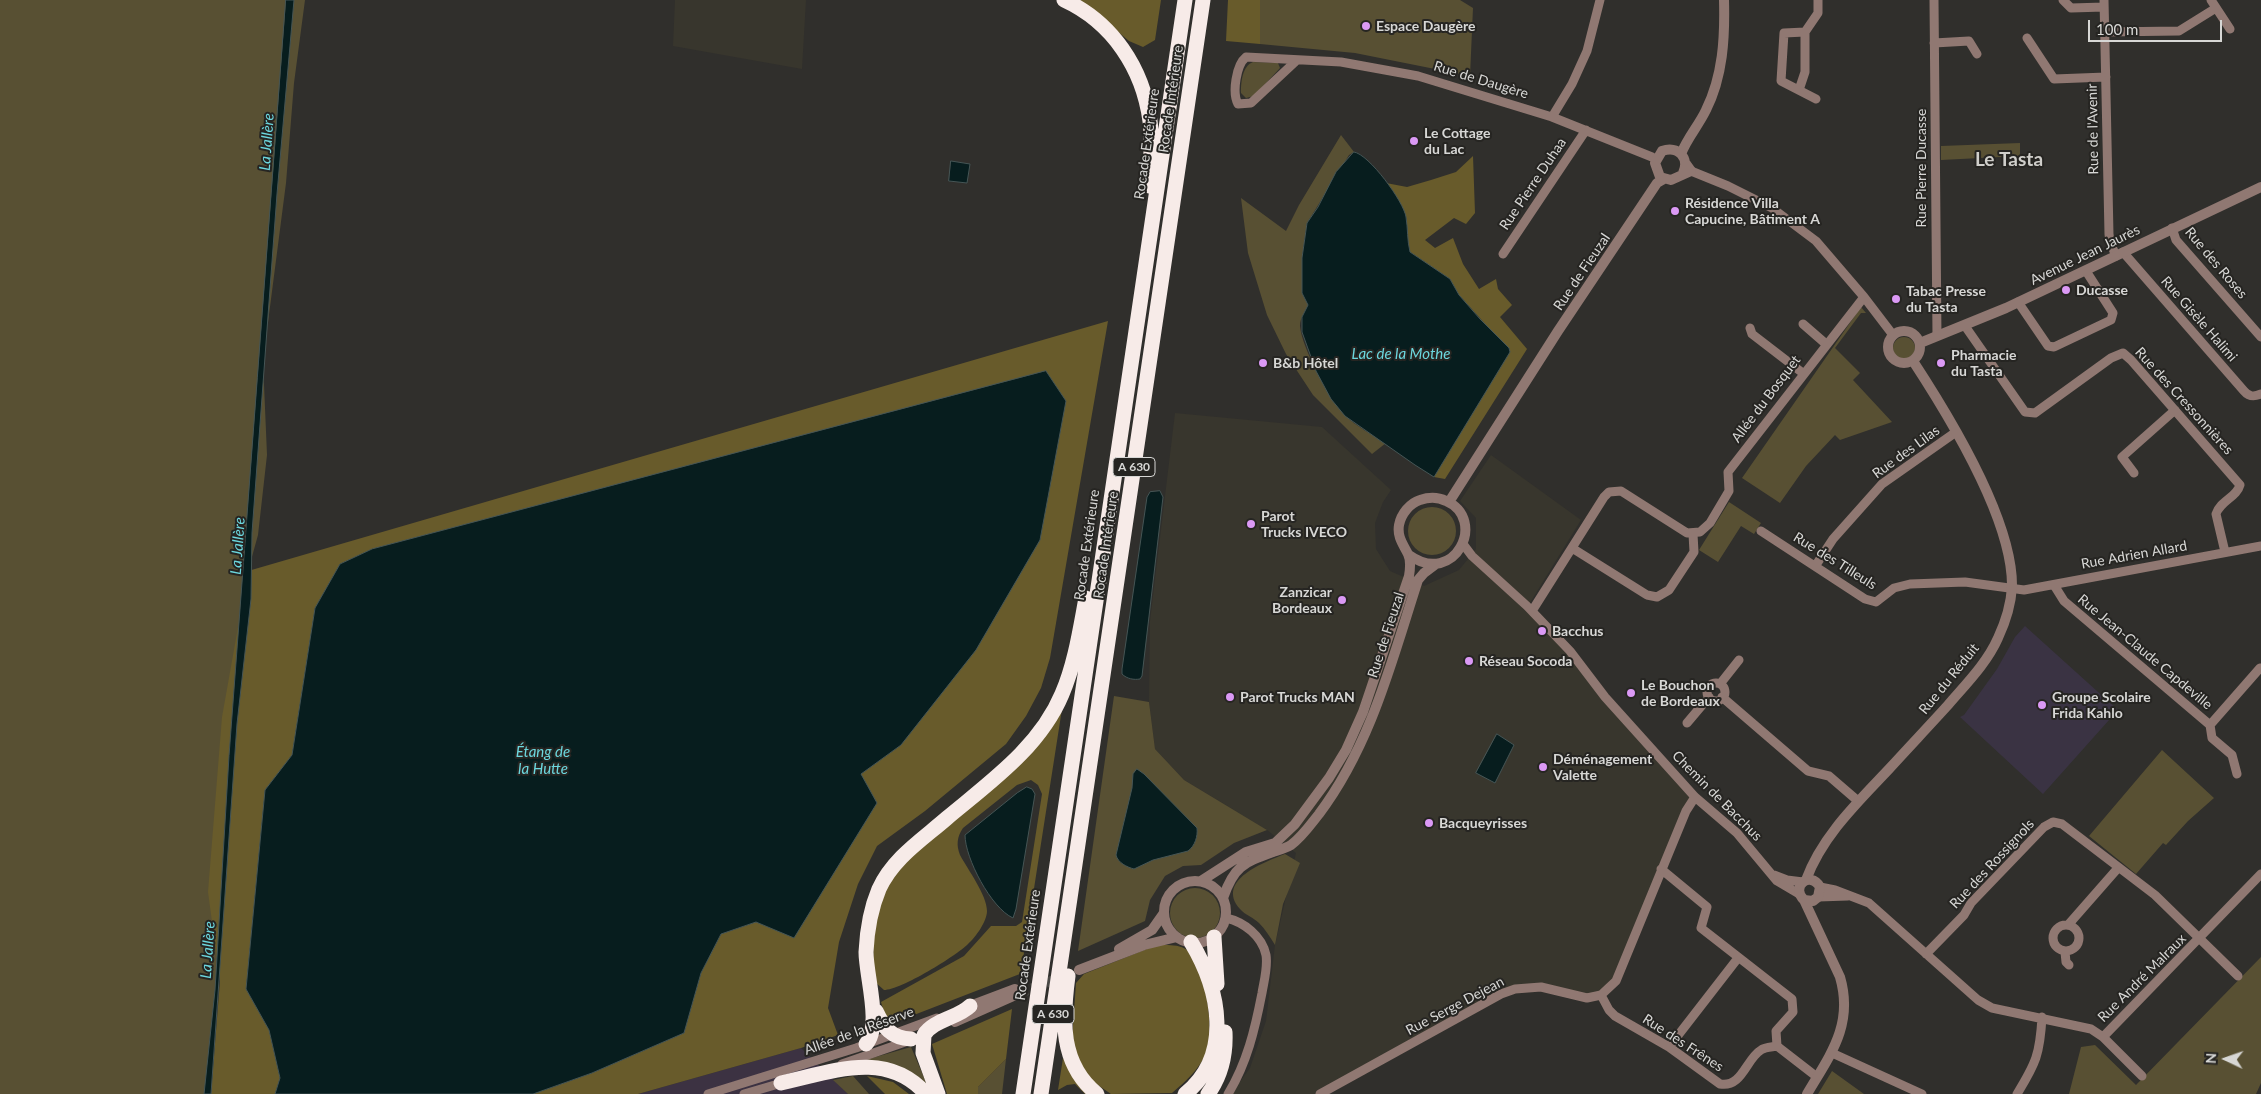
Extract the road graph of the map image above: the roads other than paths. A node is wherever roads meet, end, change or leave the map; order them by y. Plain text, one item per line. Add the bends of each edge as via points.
1 (1064, 0) edge
2 (1185, 0) edge
3 (1203, 0) edge
4 (1600, 0) edge
5 (1724, 0) edge
6 (1818, 0) edge
7 (1934, 0) edge
8 (2063, 0) edge
9 (2104, 3) edge
10 (2213, 4) edge
11 (2230, 29) dead end
12 (1805, 32) junction
13 (2105, 32) junction
14 (2027, 38) dead end
15 (1934, 43) junction
16 (1977, 54) dead end
17 (1296, 60) junction
18 (2106, 77) junction
19 (1799, 90) junction
20 (1816, 99) dead end
21 (1552, 117) junction
22 (1586, 130) junction
23 (1680, 150) junction
24 (1657, 168) junction
25 (1687, 170) junction
26 (2261, 187) edge
27 (2172, 228) junction
28 (1504, 254) dead end
29 (2120, 254) junction
30 (2086, 271) junction
31 (1143, 287) junction
32 (1864, 297) junction
33 (2018, 302) junction
34 (1803, 324) dead end
35 (1965, 326) junction
36 (1750, 328) dead end
37 (1894, 335) junction
38 (1937, 336) junction
39 (2261, 337) edge
40 (1920, 343) junction
41 (1826, 344) junction
42 (1913, 361) junction
43 (1804, 374) junction
44 (2260, 396) edge
45 (2175, 410) junction
46 (1956, 432) junction
47 (1119, 442) junction
48 (2134, 473) dead end
49 (1450, 502) junction
50 (1761, 531) dead end
51 (1694, 534) junction
52 (1463, 544) junction
53 (2261, 546) edge
54 (1572, 548) junction
55 (2225, 552) junction
56 (1409, 555) junction
57 (1436, 564) junction
58 (1816, 565) junction
59 (2054, 585) junction
60 (2012, 588) junction
61 (1532, 611) junction
62 (1739, 660) dead end
63 (2261, 668) edge
64 (1720, 684) junction
65 (1709, 697) junction
66 (1722, 697) junction
67 (1687, 723) dead end
68 (2210, 725) junction
69 (2237, 774) dead end
70 (1695, 797) junction
71 (1858, 800) junction
72 (2118, 868) junction
73 (1661, 869) junction
74 (1768, 870) junction
75 (2261, 874) edge
76 (1201, 881) junction
77 (1813, 888) junction
78 (1802, 897) junction
79 (1223, 898) junction
80 (1164, 913) junction
81 (1226, 918) junction
82 (2068, 925) junction
83 (1065, 933) junction
84 (1820, 933) junction
85 (1214, 937) junction
86 (2200, 939) junction
87 (1184, 940) junction
88 (2065, 952) junction
89 (1926, 954) junction
90 (1738, 958) junction
91 (2069, 965) dead end
92 (2238, 976) dead end
93 (1601, 995) junction
94 (872, 1001) junction
95 (970, 1006) junction
96 (2042, 1017) junction
97 (892, 1034) junction
98 (2103, 1036) junction
99 (918, 1037) junction
100 (866, 1044) junction
101 (1777, 1046) junction
102 (1669, 1047) junction
103 (1832, 1053) junction
104 (2142, 1076) dead end
105 (1817, 1077) junction
106 (782, 1083) junction
107 (708, 1094) edge
108 (744, 1094) edge
109 (926, 1094) edge
110 (938, 1094) edge
111 (1022, 1094) edge
112 (1041, 1094) edge
113 (1097, 1094) edge
114 (1185, 1094) edge
115 (1208, 1094) edge
116 (1228, 1094) edge
117 (1320, 1094) edge
118 (1807, 1094) edge
119 (1922, 1094) edge
120 (2017, 1094) edge

1 - 31 highway via 1106,29 1126,54 1144,92 1151,133
2 - 31 highway, Rocade Extérieure / A 630
3 - 83 highway, Rocade Intérieure / A 630
4 - 21 street via 1587,51
5 - 23 street via 1723,46 1714,91 1706,112
6 - 12 street via 1818,13
7 - 15 street, Rue Pierre Ducasse
8 - 9 street via 2071,8
9 - 13 street, Rue de l'Avenir
10 - 11 street
10 - 13 street via 2179,30
12 - 19 street via 1805,72
12 - 19 street via 1784,33 1782,81
13 - 18 street, Rue de l'Avenir
14 - 18 street via 2054,79
15 - 16 street via 1969,41
15 - 38 street, Rue Pierre Ducasse
17 - 17 street, Rue de Daugère via 1251,103 1238,104 1235,92 1246,57
17 - 21 street, Rue de Daugère via 1341,62 1418,76
18 - 29 street, Rue de l'Avenir via 2109,234 2110,242
19 - 20 street
21 - 22 street, Rue de Daugère
22 - 24 street, Rue de Daugère
22 - 28 street, Rue Pierre Duhaa
23 - 24 street via 1666,150
23 - 25 street
24 - 25 street via 1671,180
24 - 49 street, Rue de Fieuzal
25 - 32 street via 1728,186 1772,208 1793,223 1816,241
26 - 27 street, Avenue Jean Jaurès
27 - 29 street, Avenue Jean Jaurès
27 - 39 street, Rue des Roses via 2176,240
29 - 30 street, Avenue Jean Jaurès
29 - 44 street, Rue Gisèle Halimi via 2248,396
30 - 33 street, Avenue Jean Jaurès
30 - 33 street via 2113,313 2111,320 2054,347 2048,346
31 - 47 highway, Rocade Extérieure / A 630
32 - 37 street
32 - 41 street, Allée du Bosquet
33 - 35 street, Avenue Jean Jaurès
34 - 41 street
35 - 38 street, Avenue Jean Jaurès
35 - 45 street, Rue des Cressonnières via 2025,412 2035,413 2111,358 2123,354
36 - 43 street via 1752,334
37 - 40 street via 1907,331
37 - 42 street via 1888,344 1893,359 1902,363
38 - 40 street, Avenue Jean Jaurès
40 - 42 street via 1919,353
41 - 43 street, Allée du Bosquet
42 - 46 street, Rue du Réduit
43 - 51 street, Allée du Bosquet via 1728,472 1729,491 1705,529
45 - 48 street via 2122,458
45 - 55 street, Rue des Cressonnières via 2240,485 2216,514
46 - 58 street, Rue des Lilas via 1882,484 1833,539
46 - 60 street, Rue du Réduit via 1997,517 2010,564
47 - 94 highway via 1071,668 1062,695 1046,724 1022,753 890,870 879,888 869,926 866,951
47 - 111 highway, Rocade Extérieure / A 630
49 - 52 street via 1462,516
49 - 56 street, Rue de Fieuzal via 1428,498 1409,507 1402,516 1399,526 1401,544
50 - 58 street, Rue des Tilleuls
51 - 54 street via 1681,530 1626,494 1615,491 1604,497
51 - 54 street via 1694,552 1666,593 1657,597 1647,596
52 - 57 street, Rue de Fieuzal via 1452,558
52 - 61 street, Chemin de Bacchus
53 - 55 street, Rue Adrien Allard
54 - 61 street
55 - 59 street, Rue Adrien Allard
56 - 57 street via 1426,564
56 - 76 street, Rue de Fieuzal via 1408,576 1378,672 1346,750 1329,778 1295,824 1275,842 1246,852
57 - 79 street, Rue de Fieuzal via 1418,580 1372,718 1338,786 1291,845 1250,860 1236,871 1229,879
58 - 60 street, Rue des Tilleuls via 1876,602 1894,588 1910,584 1965,582
59 - 60 street, Rue Adrien Allard via 2024,590
59 - 68 street, Rue Jean-Claude Capdeville via 2064,601
60 - 71 street, Rue du Réduit via 2008,612 1984,661
61 - 70 street, Chemin de Bacchus
62 - 64 street
63 - 68 street
64 - 65 street via 1708,687
64 - 66 street via 1724,690
65 - 66 street via 1715,700
65 - 67 street
66 - 71 street via 1808,771 1829,776
68 - 69 street, Rue Jean-Claude Capdeville via 2212,738 2232,755
70 - 73 street
70 - 74 street, Chemin de Bacchus via 1737,833
71 - 77 street, Rue du Réduit via 1821,851
72 - 82 street
72 - 86 street, Rue des Rossignols via 2155,896
72 - 89 street, Rue des Rossignols via 2062,824 2052,822 1974,899
73 - 90 street via 1707,906 1701,928
73 - 93 street via 1616,981
74 - 77 street, Chemin de Bacchus
74 - 78 street, Chemin de Bacchus via 1776,881
75 - 86 street, Rue André Malraux
76 - 79 street via 1214,887
76 - 80 street via 1193,880 1178,886 1167,898
77 - 78 street via 1810,901
77 - 78 street, Rue du Réduit via 1799,887
77 - 84 street
77 - 89 street, Rue André Malraux via 1869,902
78 - 84 street
79 - 81 street
80 - 87 street via 1168,927
80 - 87 street via 1152,930 1142,937 1079,968 1144,946
81 - 85 street
81 - 116 street via 1255,934 1266,960 1251,1042
82 - 88 street via 2076,930 2079,938 2073,949
82 - 88 street via 2057,929 2052,939 2058,949
83 - 112 highway, Rocade Intérieure / A 630
83 - 113 highway via 1071,954 1064,1019 1066,1048 1080,1077
84 - 103 street via 1844,990 1842,1032
85 - 87 street via 1207,941
85 - 115 highway via 1215,972 1226,1038 1225,1055
86 - 92 street, Rue des Rossignols
86 - 98 street, Rue André Malraux
87 - 114 highway via 1202,963 1207,976 1217,1026 1212,1061 1203,1076
88 - 91 street
89 - 96 street, Rue André Malraux via 1978,1000 1992,1008
90 - 101 street via 1792,998 1794,1012 1776,1031
90 - 102 street
93 - 102 street, Rue des Frênes via 1615,1016
93 - 117 street, Rue Serge Dejean via 1587,998 1541,987 1500,994
94 - 97 highway via 883,1026
94 - 100 highway via 874,1029
95 - 97 street, Allée de la Réserve
95 - 99 highway
95 - 99 street, Allée de la Réserve via 1018,991
96 - 98 street, Rue André Malraux
96 - 120 street via 2035,1064
97 - 99 highway
97 - 100 street, Allée de la Réserve
98 - 104 street
99 - 106 street, Allée de la Réserve
99 - 110 highway
100 - 107 street, Allée de la Réserve
101 - 102 street, Rue des Frênes via 1761,1050 1735,1082 1726,1085
101 - 105 street
103 - 105 street
103 - 119 street
105 - 118 street
106 - 108 street, Allée de la Réserve
106 - 109 highway via 851,1068 876,1067 908,1077

